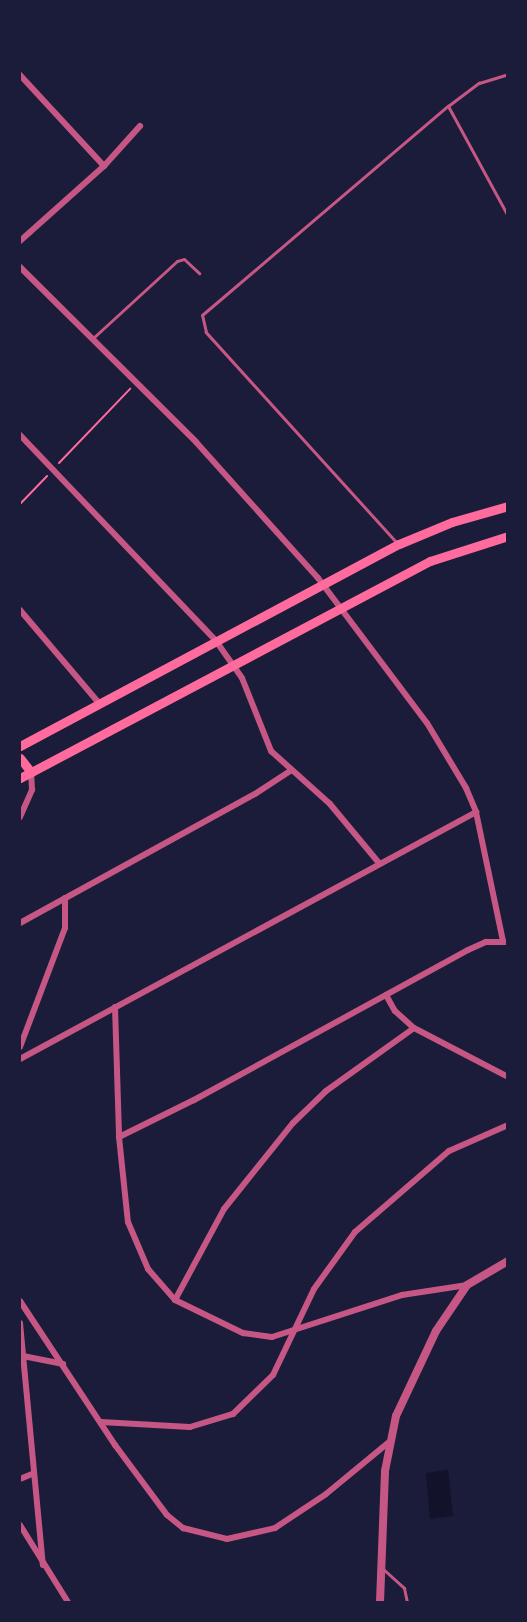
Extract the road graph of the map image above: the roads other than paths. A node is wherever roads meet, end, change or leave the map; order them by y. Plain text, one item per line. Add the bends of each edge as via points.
1 (507, 74) edge
2 (20, 75) edge
3 (448, 106) junction
4 (140, 126) dead end
5 (104, 166) junction
6 (507, 216) edge
7 (20, 242) edge
8 (20, 267) edge
9 (199, 273) dead end
10 (92, 339) junction
11 (20, 435) edge
12 (507, 506) edge
13 (507, 536) edge
14 (399, 544) junction
15 (323, 584) junction
16 (345, 609) junction
17 (20, 610) edge
18 (216, 641) junction
19 (233, 664) junction
20 (98, 702) junction
21 (20, 746) edge
22 (20, 758) edge
23 (290, 771) junction
24 (31, 772) junction
25 (20, 778) edge
26 (476, 812) junction
27 (20, 817) edge
28 (379, 863) junction
29 (65, 898) junction
30 (20, 923) edge
31 (505, 941) edge
32 (386, 995) junction
33 (115, 1007) junction
34 (414, 1028) junction
35 (20, 1047) edge
36 (20, 1059) edge
37 (507, 1077) edge
38 (507, 1125) edge
39 (119, 1137) junction
40 (507, 1261) edge
41 (467, 1285) junction
42 (175, 1300) junction
43 (20, 1301) edge
44 (20, 1323) edge
45 (296, 1330) junction
46 (23, 1356) junction
47 (63, 1364) junction
48 (101, 1422) junction
49 (389, 1442) junction
50 (34, 1473) junction
51 (20, 1479) edge
52 (20, 1525) edge
53 (43, 1565) junction
54 (381, 1567) junction
55 (66, 1602) edge
56 (380, 1602) edge
57 (407, 1602) edge

1 - 3 lane via 479,83
2 - 5 street
3 - 6 lane
3 - 14 lane via 202,315 206,332
4 - 5 street
5 - 7 street
8 - 10 street
9 - 10 lane via 184,259 177,261
10 - 15 street via 196,442
11 - 18 street
12 - 14 main road via 452,522
13 - 16 main road via 430,561
14 - 15 main road
15 - 16 street
15 - 18 main road
16 - 19 main road
16 - 26 street via 427,723
17 - 20 street
18 - 19 street
18 - 20 main road
19 - 23 street via 266,743
19 - 24 main road
20 - 21 main road
22 - 24 main road
23 - 28 street via 330,804
23 - 29 street
24 - 25 main road
24 - 27 street via 32,790
26 - 28 street
26 - 31 street
28 - 33 street
29 - 30 street
29 - 35 street via 65,928
31 - 32 street via 486,942 468,950
32 - 34 street via 395,1011
32 - 39 street
33 - 36 street
33 - 39 street
34 - 37 street
34 - 42 street via 326,1091 293,1123 224,1209
38 - 45 street via 449,1151 363,1224 333,1258
39 - 42 street via 122,1190 133,1238 148,1269
40 - 41 street
41 - 45 street via 402,1295
41 - 49 street via 436,1331 396,1416
42 - 45 street via 243,1333 272,1336
43 - 47 street
44 - 46 street
45 - 48 street via 273,1375 233,1414 190,1428
46 - 47 street
46 - 50 street
47 - 48 street
48 - 49 street via 167,1515 183,1528 227,1539 254,1535 293,1519
49 - 54 street
50 - 51 street
50 - 53 street
52 - 53 street
53 - 55 street
54 - 56 street
54 - 57 lane via 404,1588

